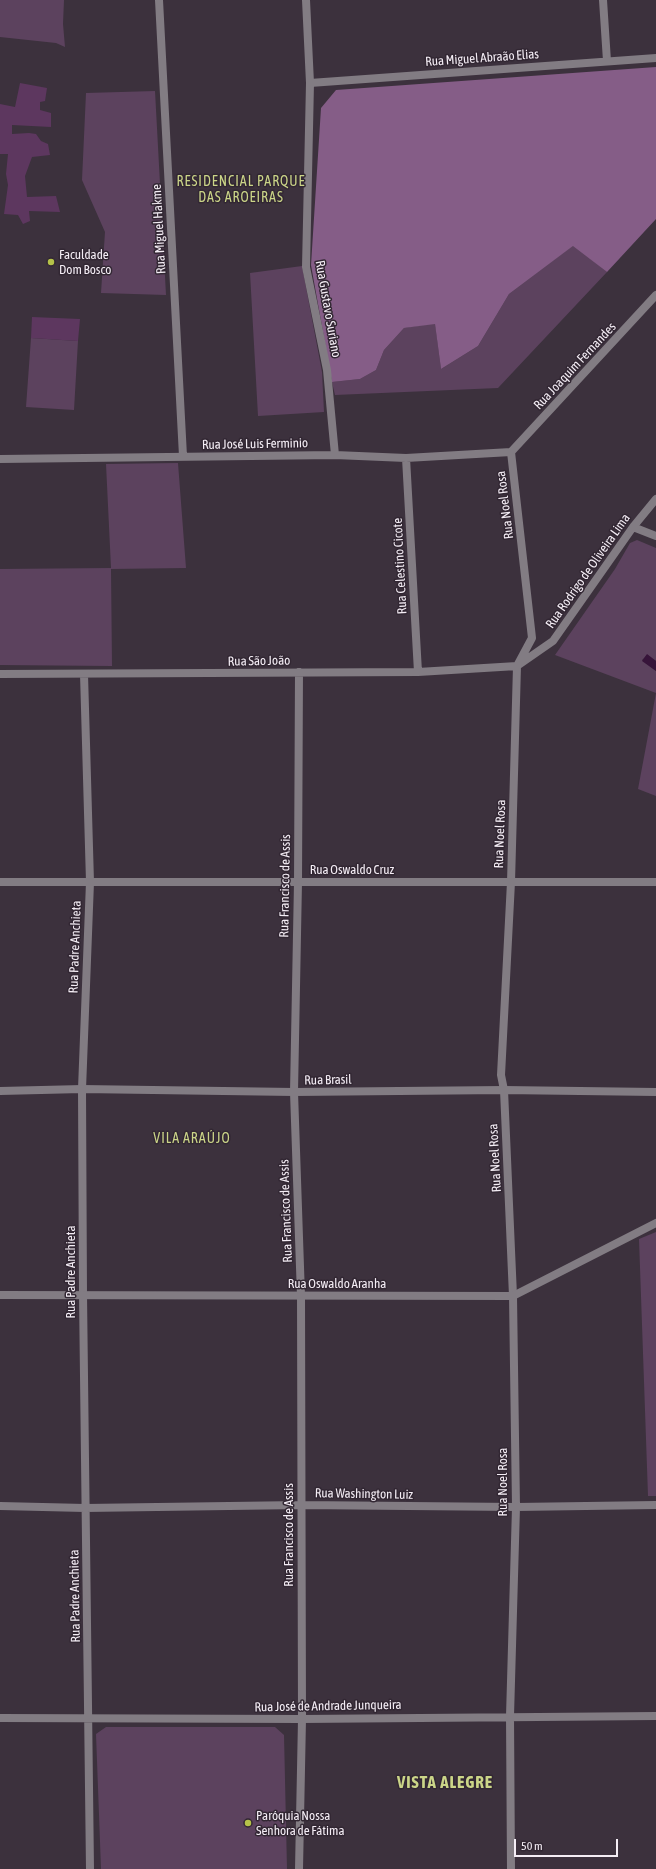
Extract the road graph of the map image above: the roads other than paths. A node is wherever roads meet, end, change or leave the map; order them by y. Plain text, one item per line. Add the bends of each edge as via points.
1 (159, 0) edge
2 (306, 0) edge
3 (603, 0) edge
4 (656, 58) edge
5 (607, 61) junction
6 (310, 83) junction
7 (656, 296) edge
8 (511, 452) junction
9 (336, 455) junction
10 (183, 456) junction
11 (406, 458) junction
12 (0, 459) edge
13 (656, 499) edge
14 (633, 527) junction
15 (656, 536) edge
16 (517, 666) junction
17 (299, 672) junction
18 (418, 672) junction
19 (0, 674) edge
20 (84, 674) junction
21 (0, 882) edge
22 (90, 882) junction
23 (298, 882) junction
24 (511, 882) junction
25 (656, 882) edge
26 (82, 1090) junction
27 (504, 1090) junction
28 (0, 1091) edge
29 (294, 1092) junction
30 (656, 1092) edge
31 (656, 1223) edge
32 (82, 1294) junction
33 (0, 1295) edge
34 (301, 1296) junction
35 (513, 1296) junction
36 (301, 1505) junction
37 (656, 1505) edge
38 (0, 1506) edge
39 (516, 1507) junction
40 (85, 1508) junction
41 (510, 1716) junction
42 (656, 1716) edge
43 (0, 1718) edge
44 (89, 1719) junction
45 (302, 1719) junction
46 (90, 1869) edge
47 (299, 1869) edge
48 (511, 1869) edge

1 - 10 street, Rua Miguel Hakme
2 - 6 street, Rua Gustavo Suriano
3 - 5 street
4 - 5 street, Rua Miguel Abraão Elias
5 - 6 street, Rua Miguel Abraão Elias
6 - 9 street, Rua Gustavo Suriano via 306,267 327,370
7 - 8 street, Rua Joaquim Fernandes
8 - 11 street, Rua José Luis Ferminio
8 - 16 street, Rua Noel Rosa via 532,638
9 - 10 street, Rua José Luis Ferminio
9 - 11 street, Rua José Luis Ferminio
10 - 12 street, Rua José Luis Ferminio
11 - 18 street, Rua Celestino Cicote
13 - 14 street, Rua Rodrigo de Oliveira Lima
14 - 15 street
14 - 16 street, Rua Rodrigo de Oliveira Lima via 554,641
16 - 18 street, Rua São João
16 - 24 street, Rua Noel Rosa
17 - 18 street, Rua São João
17 - 20 street, Rua São João
17 - 23 street, Rua Francisco de Assis
19 - 20 street, Rua São João
20 - 22 street, Rua Padre Anchieta
21 - 22 street, Rua Oswaldo Cruz
22 - 23 street, Rua Oswaldo Cruz
22 - 26 street, Rua Padre Anchieta
23 - 24 street, Rua Oswaldo Cruz
23 - 29 street, Rua Francisco de Assis
24 - 25 street, Rua Oswaldo Cruz
24 - 27 street, Rua Noel Rosa via 501,1075
26 - 28 street, Rua Brasil
26 - 29 street, Rua Brasil
26 - 32 street, Rua Padre Anchieta
27 - 29 street, Rua Brasil
27 - 30 street, Rua Brasil
27 - 35 street, Rua Noel Rosa
29 - 34 street, Rua Francisco de Assis
31 - 35 street, Rua Oswaldo Aranha
32 - 33 street, Rua Oswaldo Aranha
32 - 34 street, Rua Oswaldo Aranha
32 - 40 street, Rua Padre Anchieta
34 - 35 street, Rua Oswaldo Aranha
34 - 36 street, Rua Francisco de Assis
35 - 39 street, Rua Noel Rosa
36 - 39 street, Rua Washington Luiz
36 - 40 street, Rua Washington Luiz
36 - 45 street, Rua Francisco de Assis
37 - 39 street, Rua Washington Luiz
38 - 40 street, Rua Washington Luiz
39 - 41 street, Rua Noel Rosa
40 - 44 street, Rua Padre Anchieta
41 - 42 street, Rua José de Andrade Junqueira
41 - 45 street, Rua José de Andrade Junqueira
41 - 48 street, Rua Noel Rosa
43 - 44 street, Rua José de Andrade Junqueira
44 - 45 street, Rua José de Andrade Junqueira
44 - 46 street, Rua Padre Anchieta
45 - 47 street, Rua Francisco de Assis

